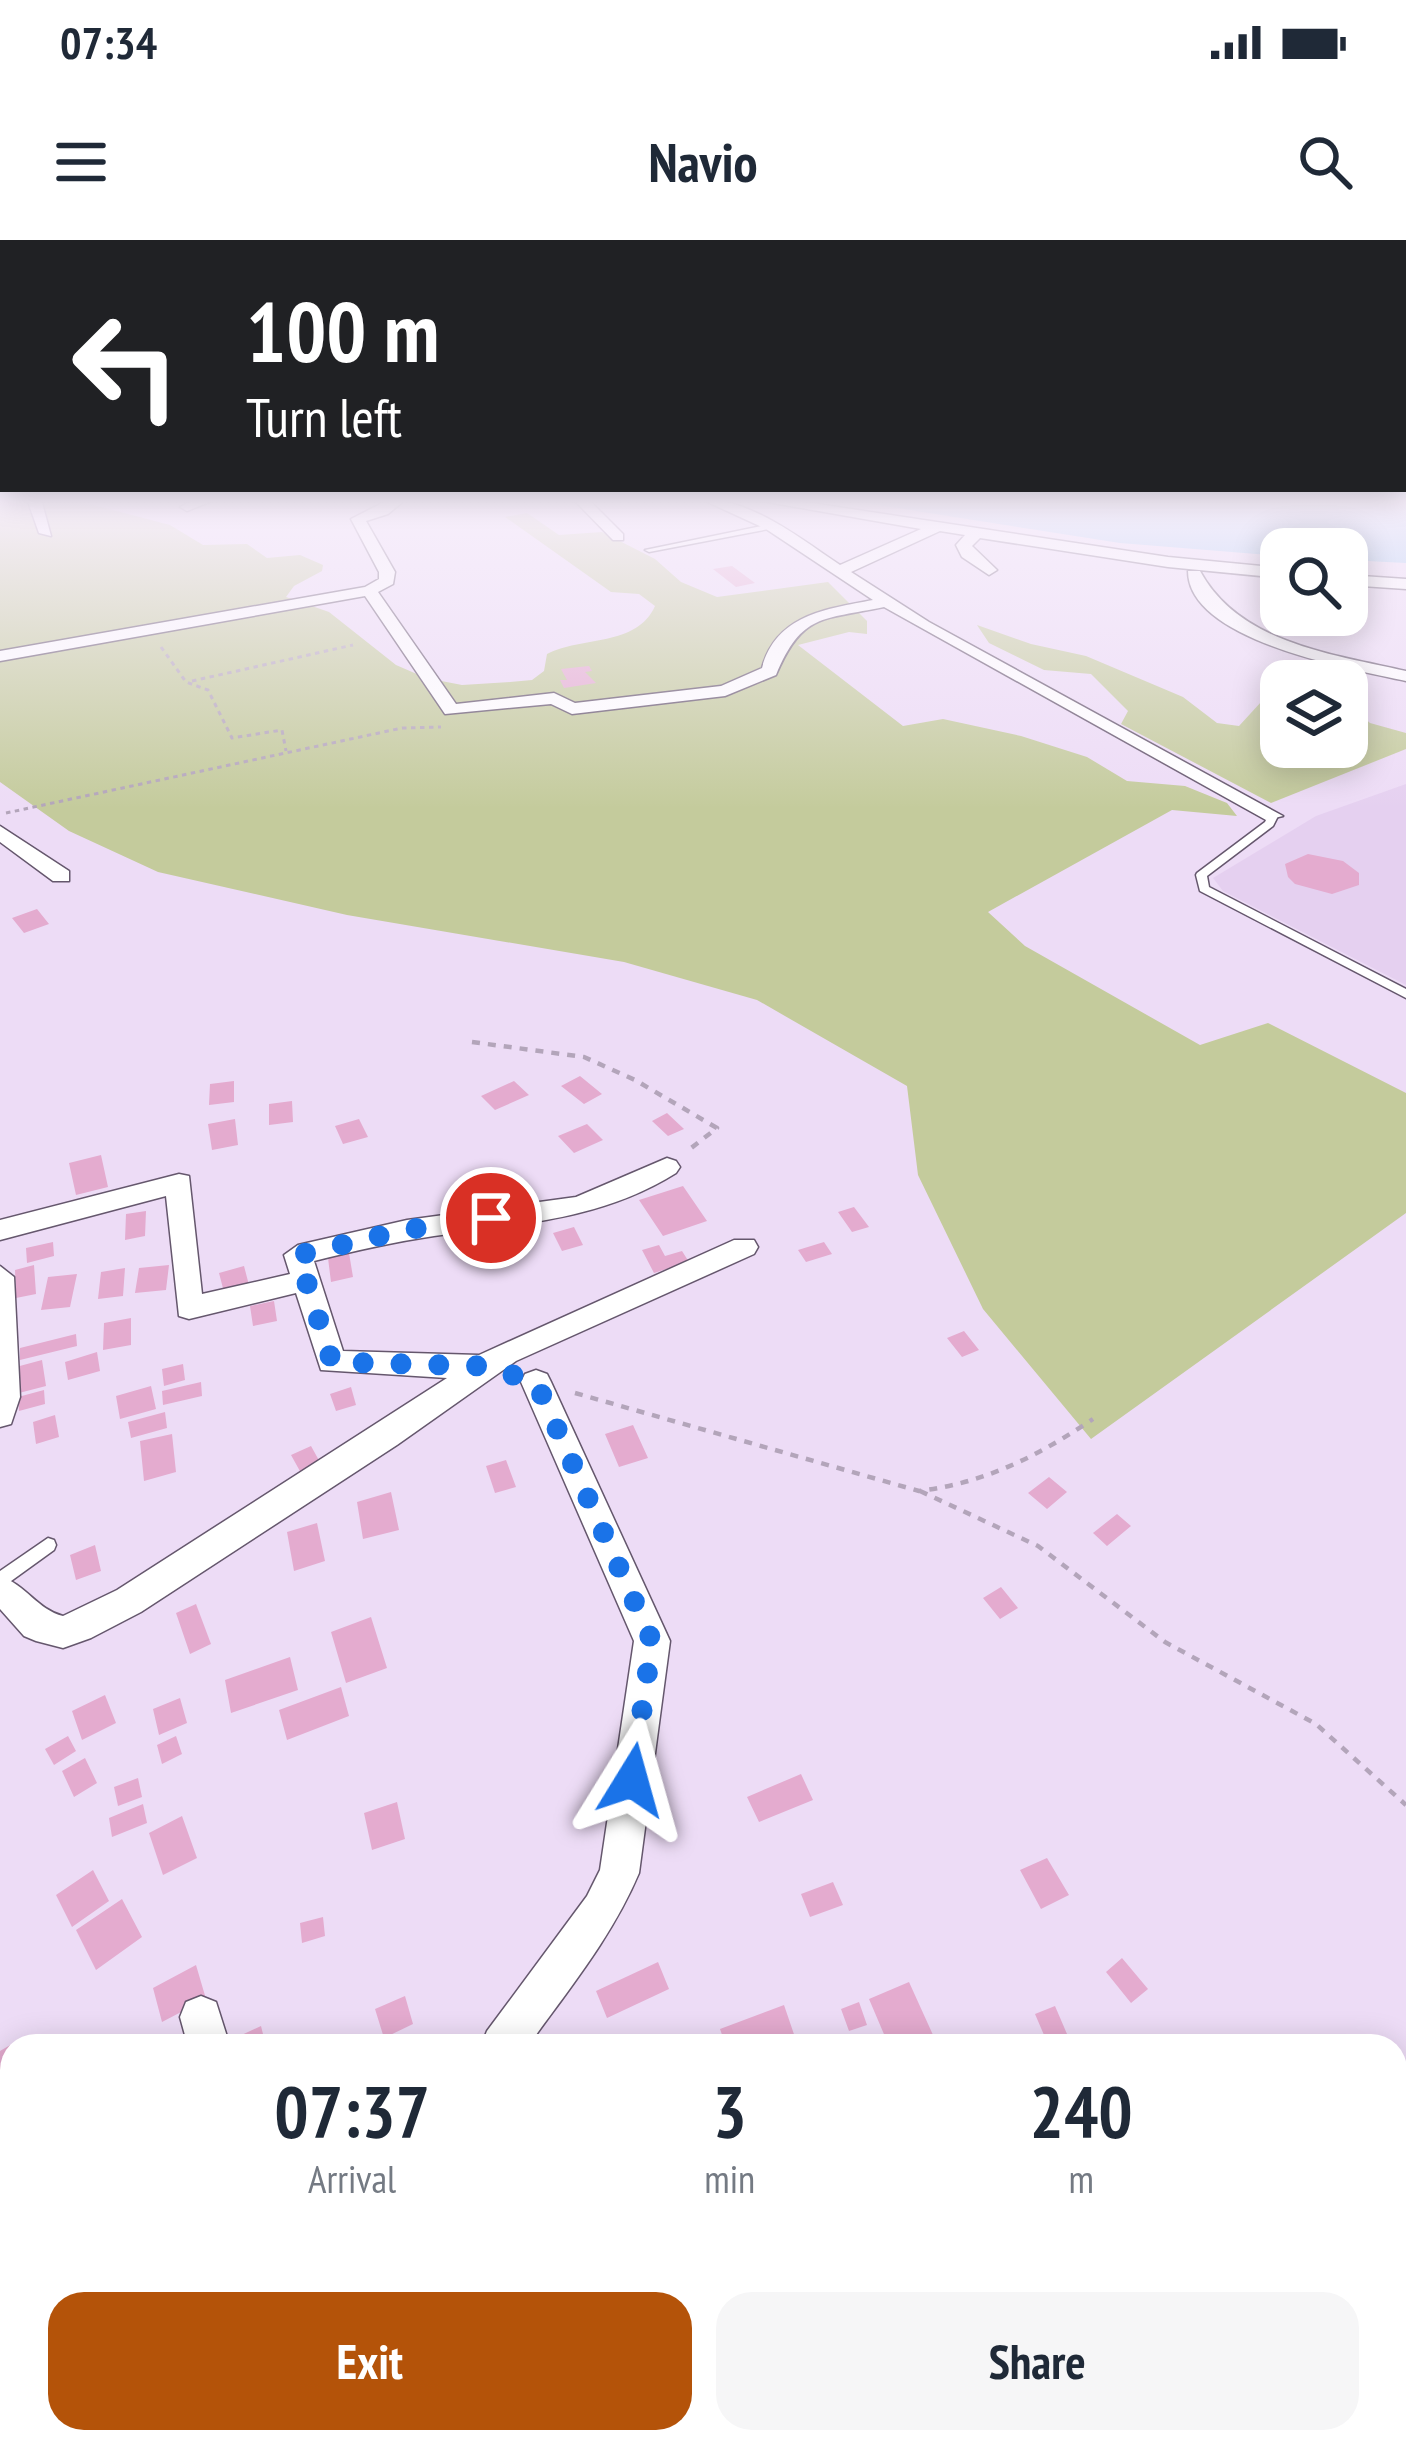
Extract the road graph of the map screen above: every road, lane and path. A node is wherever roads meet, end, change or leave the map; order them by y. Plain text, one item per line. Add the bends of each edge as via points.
1 (302, 602) edge
2 (376, 602) edge
3 (885, 602) edge
4 (886, 602) edge
5 (1209, 602) edge
6 (149, 626) junction
7 (353, 644) dead end
8 (0, 656) edge
9 (1406, 676) edge
10 (186, 682) junction
11 (451, 710) junction
12 (286, 752) junction
13 (0, 814) edge
14 (1274, 816) joint
15 (0, 832) edge
16 (61, 875) dead end
17 (1406, 994) edge
18 (472, 1042) dead end
19 (667, 1167) joint
20 (0, 1230) edge
21 (744, 1247) dead end
22 (0, 1277) edge
23 (308, 1280) junction
24 (1, 1324) edge
25 (483, 1366) junction
26 (536, 1382) joint
27 (0, 1415) edge
28 (1093, 1419) dead end
29 (919, 1491) junction
30 (48, 1545) dead end
31 (0, 1581) edge
32 (0, 1591) edge
33 (1406, 1805) edge
34 (511, 2034) edge

1 - 6 street
2 - 11 street
3 - 11 street via 797,623 772,646 770,671 725,691 572,709 554,698
4 - 14 street
5 - 9 street via 1284,646
6 - 8 street
6 - 10 path
7 - 10 path
10 - 12 path via 208,690 232,738 281,730
11 - 12 path via 458,719 450,724
12 - 13 path
14 - 17 lane via 1201,874 1204,889
15 - 16 street
18 - 19 path via 584,1057 717,1128
19 - 23 street via 637,1190 578,1207 405,1230 298,1255
20 - 23 street via 179,1184 189,1308
21 - 25 street
22 - 24 street
23 - 25 street via 332,1362
24 - 27 street
25 - 32 street via 79,1628 36,1625
26 - 29 path
26 - 34 street via 652,1641 619,1873
28 - 29 path via 1037,1458 963,1488
29 - 33 path via 1038,1546 1165,1642 1316,1724
30 - 31 lane

